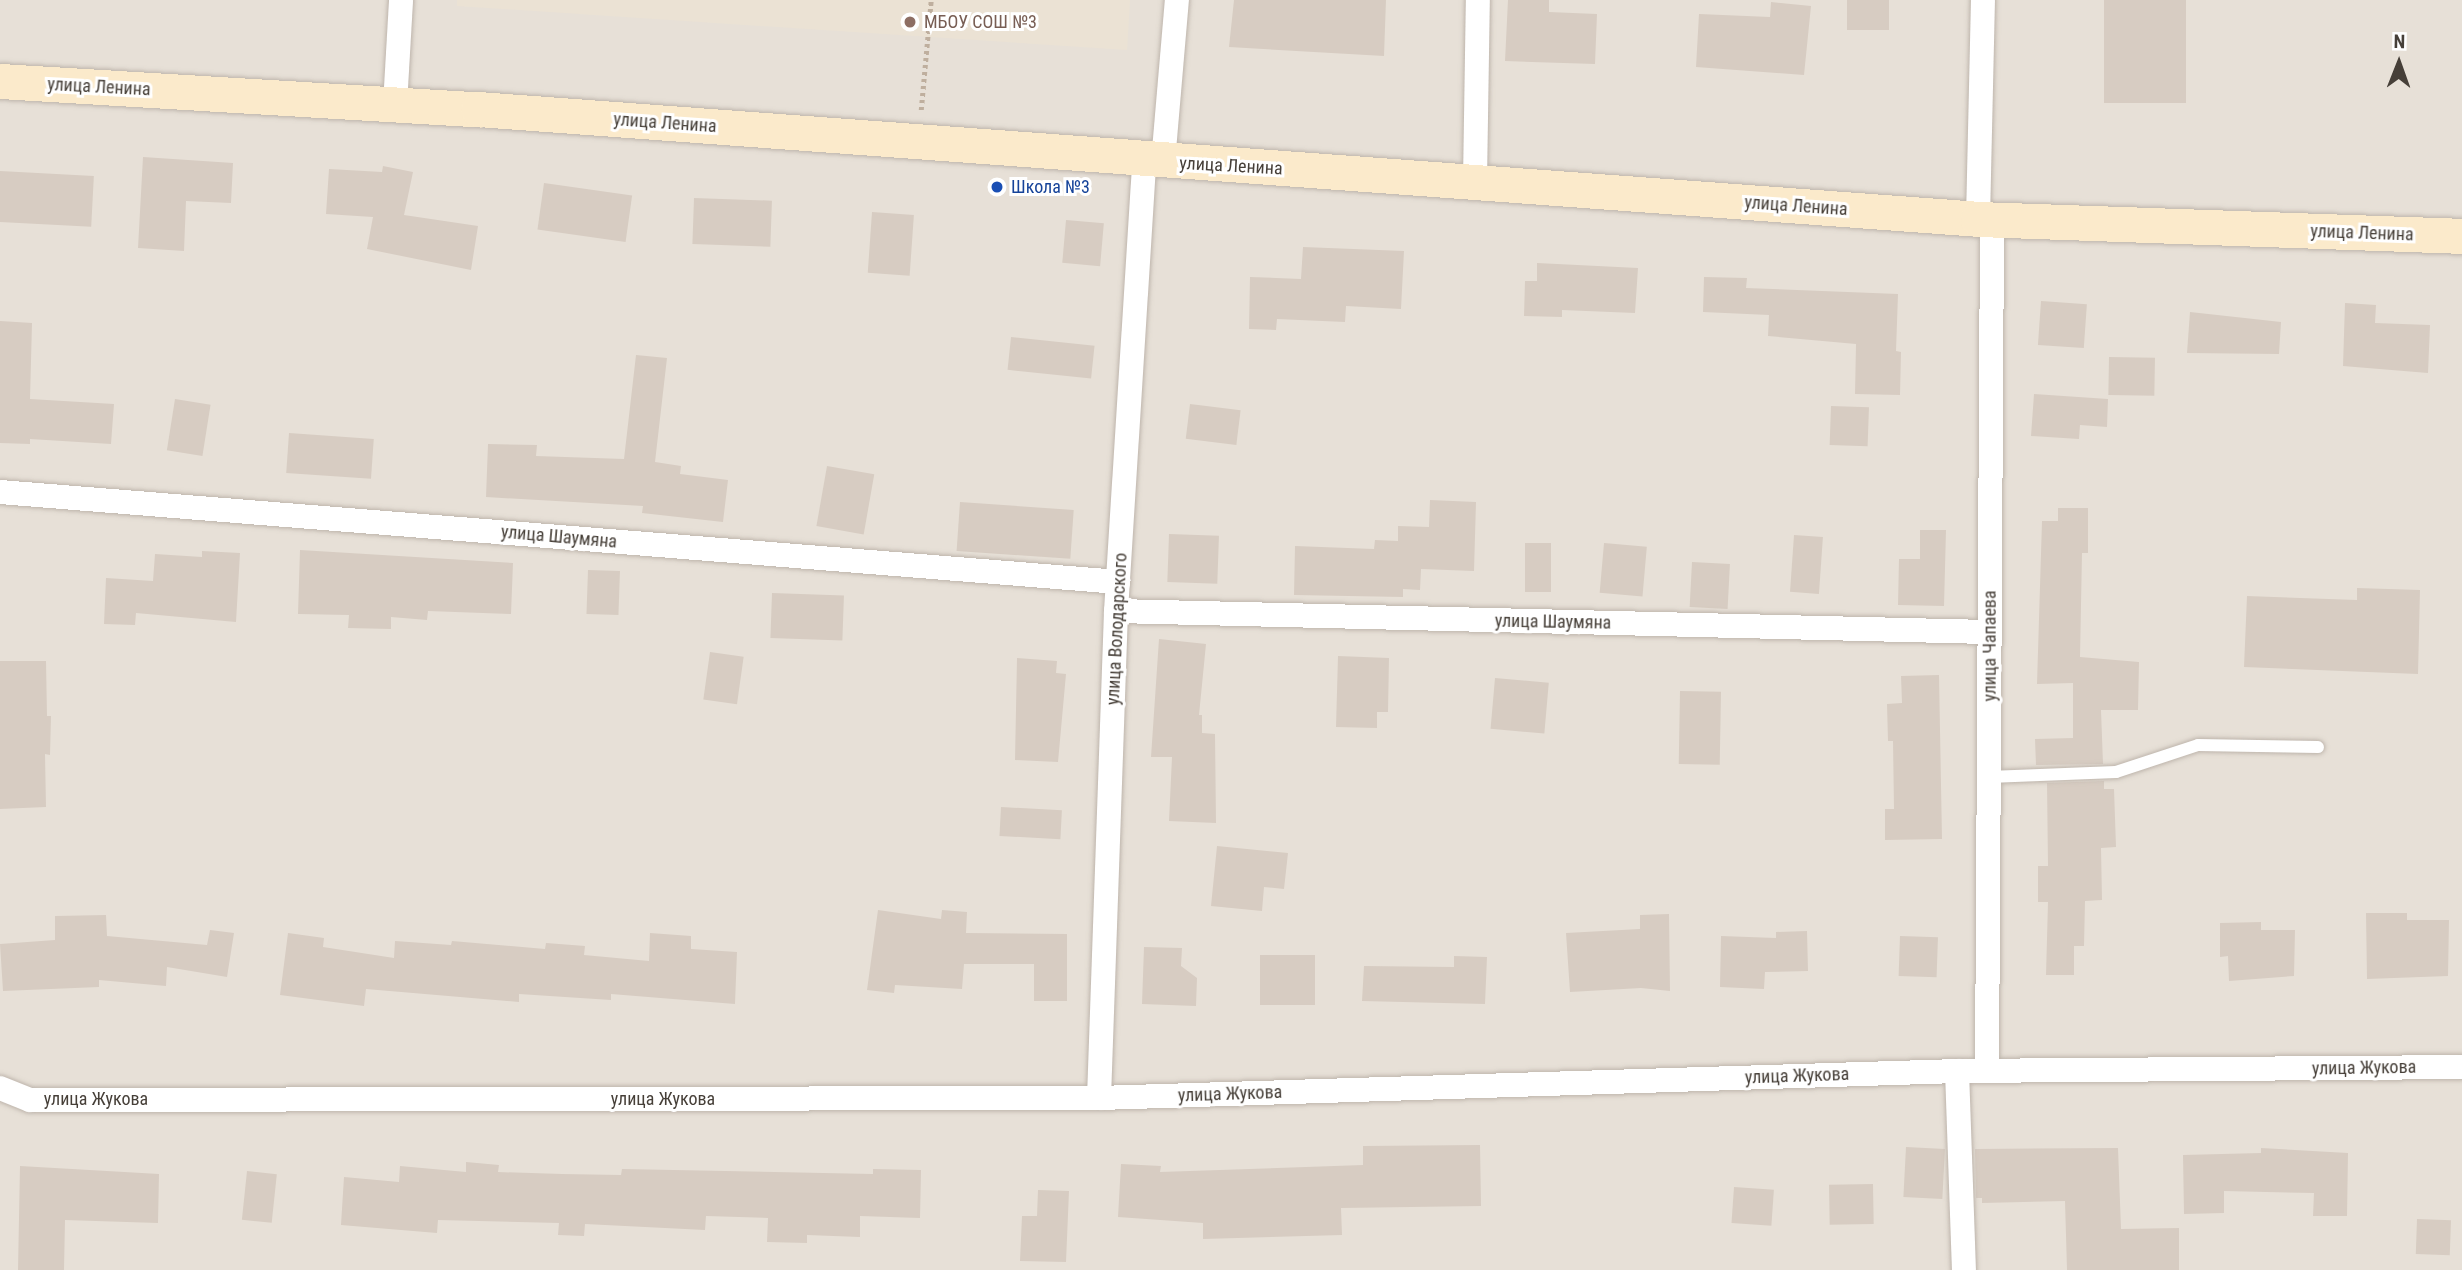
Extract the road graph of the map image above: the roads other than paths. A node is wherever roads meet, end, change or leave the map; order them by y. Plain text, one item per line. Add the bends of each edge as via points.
1 (401, 0) edge
2 (1177, 0) edge
3 (1478, 0) edge
4 (1983, 0) edge
5 (0, 81) edge
6 (395, 105) junction
7 (1154, 162) junction
8 (1475, 181) junction
9 (1985, 220) junction
10 (2462, 236) edge
11 (0, 492) edge
12 (1118, 582) junction
13 (1116, 611) junction
14 (1990, 632) junction
15 (2318, 747) dead end
16 (1989, 777) junction
17 (2462, 1067) edge
18 (1957, 1071) junction
19 (1987, 1071) junction
20 (0, 1088) edge
21 (1099, 1098) junction
22 (1964, 1270) edge

1 - 6 street
2 - 7 street, улица Володарского
3 - 8 street
4 - 9 street, улица Чапаева
5 - 6 main road, улица Ленина
6 - 7 main road, улица Ленина
7 - 8 main road, улица Ленина
7 - 12 street, улица Володарского
8 - 9 main road, улица Ленина
9 - 10 main road, улица Ленина
9 - 14 street, улица Чапаева
11 - 12 street, улица Шаумяна
12 - 13 street, улица Володарского
13 - 14 street, улица Шаумяна
13 - 21 street, улица Володарского
14 - 16 street, улица Чапаева
15 - 16 lane via 2198,745 2116,772
16 - 19 street, улица Чапаева
17 - 19 street, улица Жукова
18 - 19 street, улица Жукова
18 - 21 street, улица Жукова
18 - 22 street
20 - 21 street, улица Жукова via 30,1100

